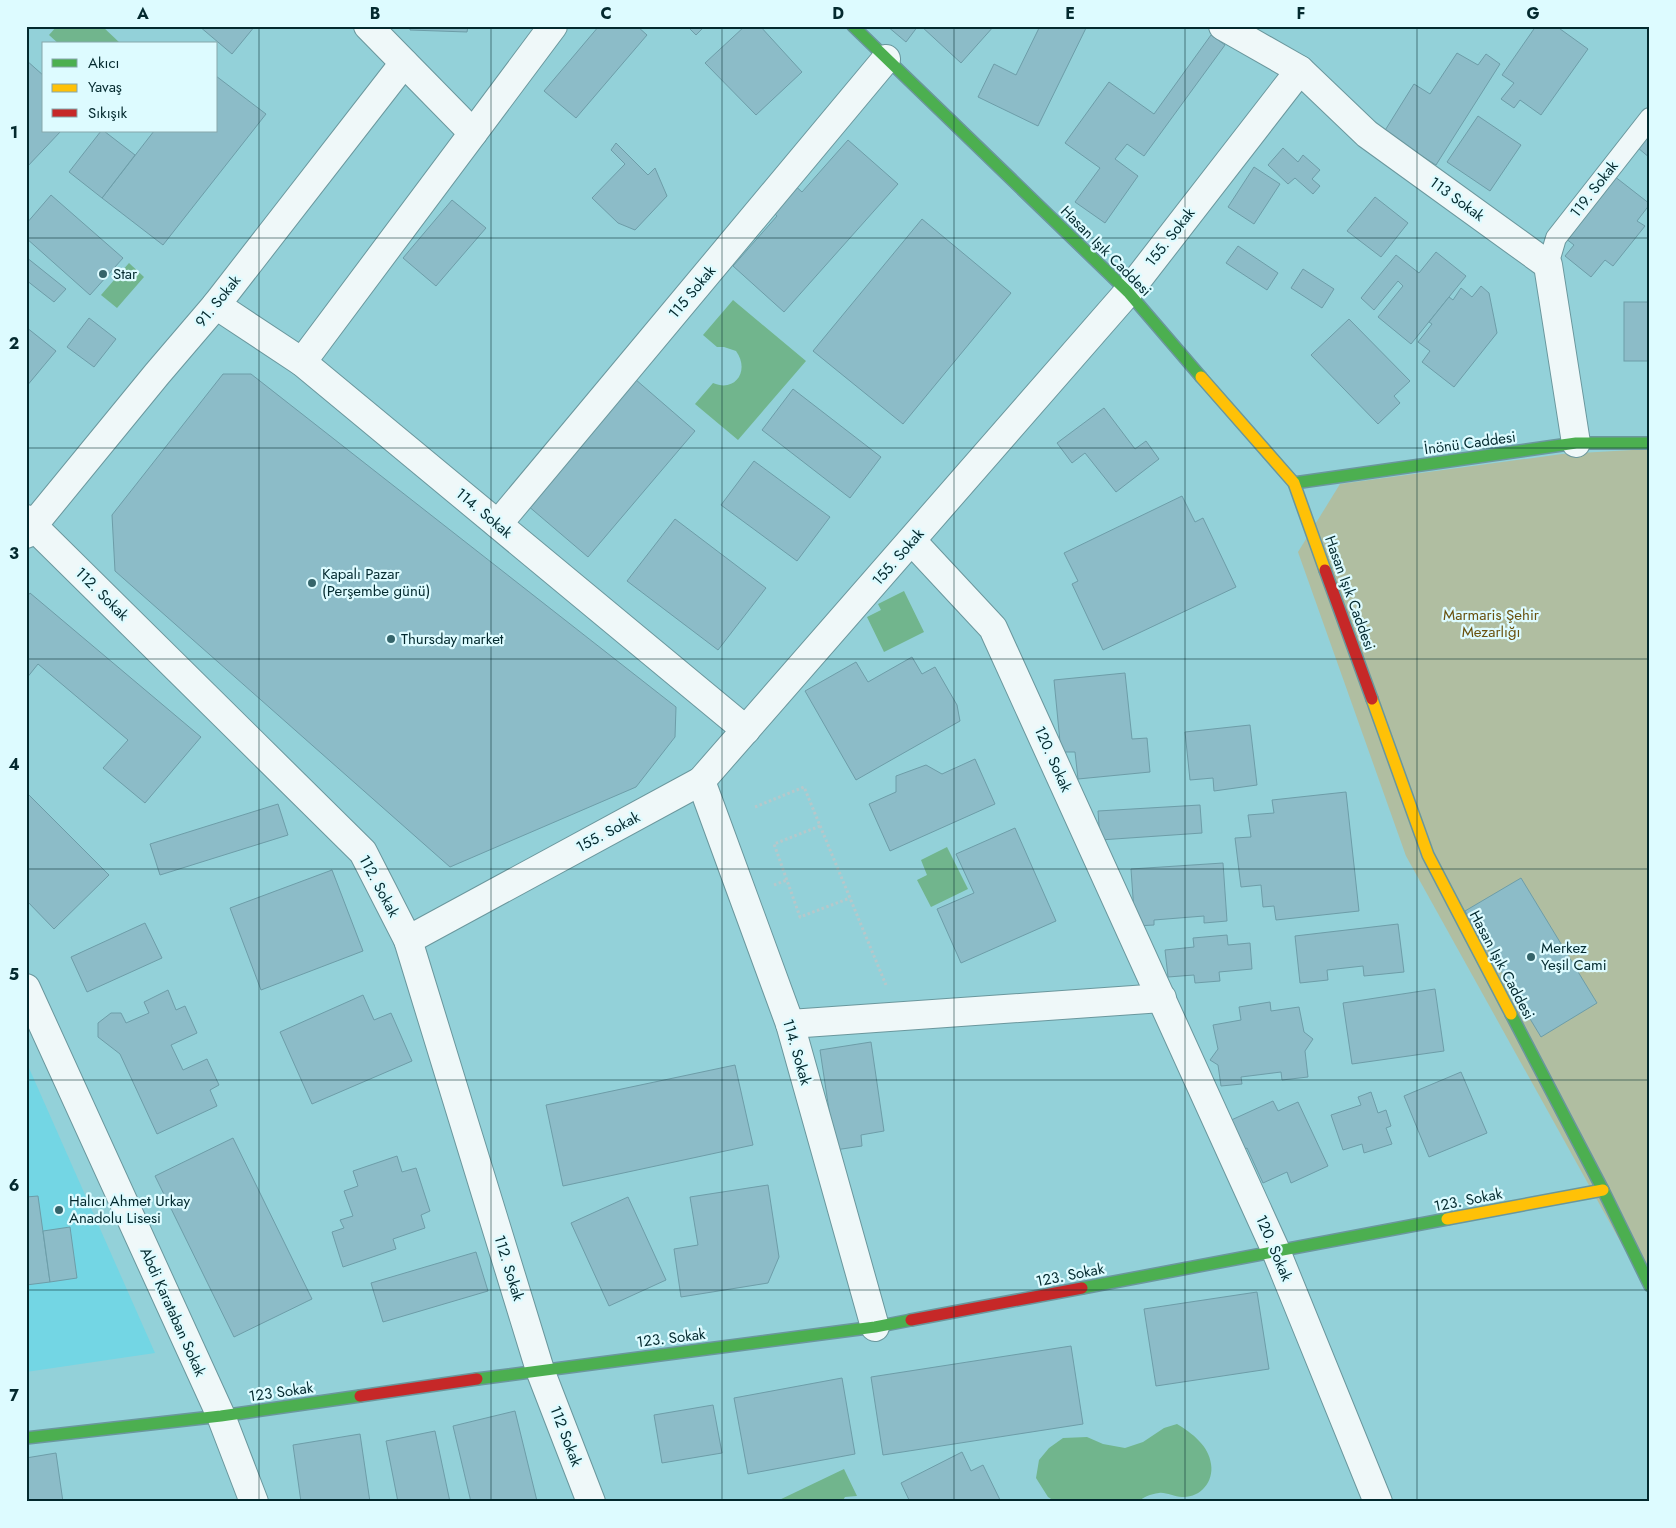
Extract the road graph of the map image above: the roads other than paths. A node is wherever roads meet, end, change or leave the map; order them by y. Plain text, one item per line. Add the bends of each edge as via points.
1 (368, 26) edge
2 (553, 26) edge
3 (853, 26) edge
4 (1223, 26) edge
5 (886, 59) junction
6 (404, 63) junction
7 (1300, 70) junction
8 (1650, 118) edge
9 (473, 133) junction
10 (1548, 265) junction
11 (1128, 292) junction
12 (216, 304) junction
13 (302, 362) junction
14 (1576, 443) junction
15 (1650, 443) edge
16 (1294, 483) junction
17 (498, 524) junction
18 (29, 526) edge
19 (912, 541) junction
20 (746, 730) junction
21 (701, 781) junction
22 (408, 940) junction
23 (26, 988) edge
24 (1162, 998) junction
25 (790, 1024) junction
26 (1603, 1190) junction
27 (1276, 1251) junction
28 (1650, 1286) edge
29 (875, 1328) junction
30 (540, 1370) junction
31 (221, 1416) junction
32 (26, 1438) edge
33 (254, 1502) edge
34 (592, 1502) edge
35 (1378, 1502) edge

1 - 6 street
2 - 9 street
3 - 5 street, Hasan Işık Caddesi
4 - 7 street, 113 Sokak
5 - 11 street, Hasan Işık Caddesi
5 - 17 street, 115 Sokak
6 - 9 street
6 - 12 street, 91. Sokak
7 - 10 street, 113 Sokak via 1367,134
7 - 11 street, 155. Sokak
8 - 10 lane, 119. Sokak via 1556,238
9 - 13 street
10 - 14 street
11 - 16 street, Hasan Işık Caddesi
11 - 19 street, 155. Sokak
12 - 13 street, 114. Sokak
12 - 18 street, 91. Sokak
13 - 17 street, 114. Sokak
14 - 15 street, İnönü Caddesi
14 - 16 street, İnönü Caddesi
16 - 26 street, Hasan Işık Caddesi via 1428,855
17 - 20 street, 114. Sokak
18 - 22 street, 112. Sokak via 363,852
19 - 20 street, 155. Sokak
19 - 24 street, 120. Sokak via 993,628
20 - 21 street, 155. Sokak
21 - 22 street, 155. Sokak
21 - 25 street, 114. Sokak
22 - 30 street, 112. Sokak
23 - 31 street, Abdi Karataban Sokak
24 - 25 street
24 - 27 street, 120. Sokak
25 - 29 street, 114. Sokak
26 - 27 street, 123. Sokak
26 - 28 street, Hasan Işık Caddesi
27 - 29 street, 123. Sokak
27 - 35 street, 120. Sokak
29 - 30 street, 123. Sokak
30 - 31 street, 123 Sokak
30 - 34 street, 112 Sokak
31 - 32 street, 123 Sokak
31 - 33 street, Abdi Karataban Sokak

